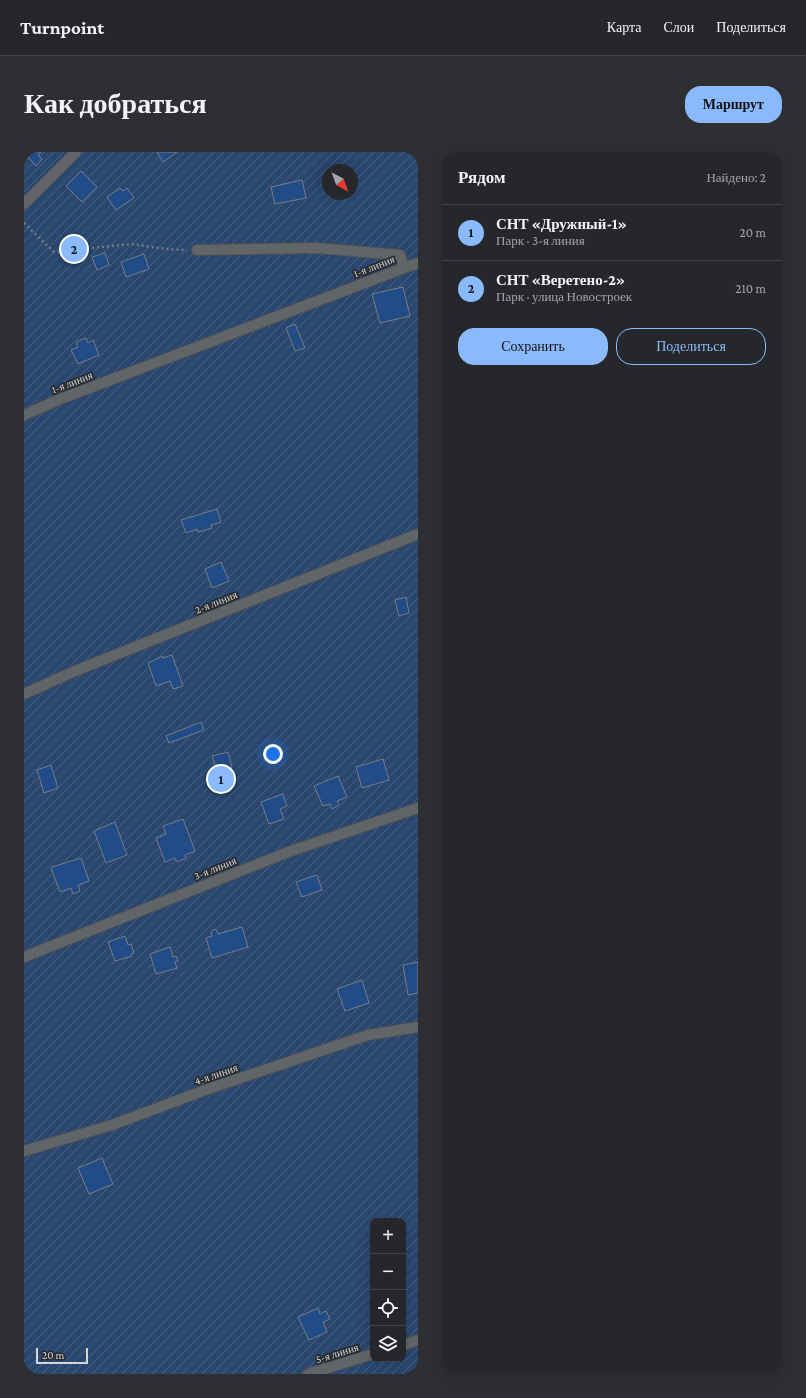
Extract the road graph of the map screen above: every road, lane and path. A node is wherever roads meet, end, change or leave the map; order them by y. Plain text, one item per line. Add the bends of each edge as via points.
1 (76, 152) edge
2 (24, 204) edge
3 (24, 222) edge
4 (197, 250) joint
5 (418, 263) edge
6 (404, 268) junction
7 (24, 415) edge
8 (418, 534) edge
9 (24, 694) edge
10 (418, 808) edge
11 (24, 957) edge
12 (418, 1028) edge
13 (24, 1151) edge
14 (418, 1340) edge
15 (406, 1344) edge
16 (370, 1355) edge
17 (308, 1374) edge

1 - 2 street
3 - 4 path via 54,252 132,244
4 - 6 street, 1-я линия via 317,248 400,256
5 - 6 street
6 - 7 street, 1-я линия
8 - 9 street, 2-я линия via 75,671
10 - 11 street, 3-я линия via 291,851
12 - 13 street, 4-я линия via 368,1035 208,1089 112,1125
14 - 15 street
16 - 17 street, 5-я линия

